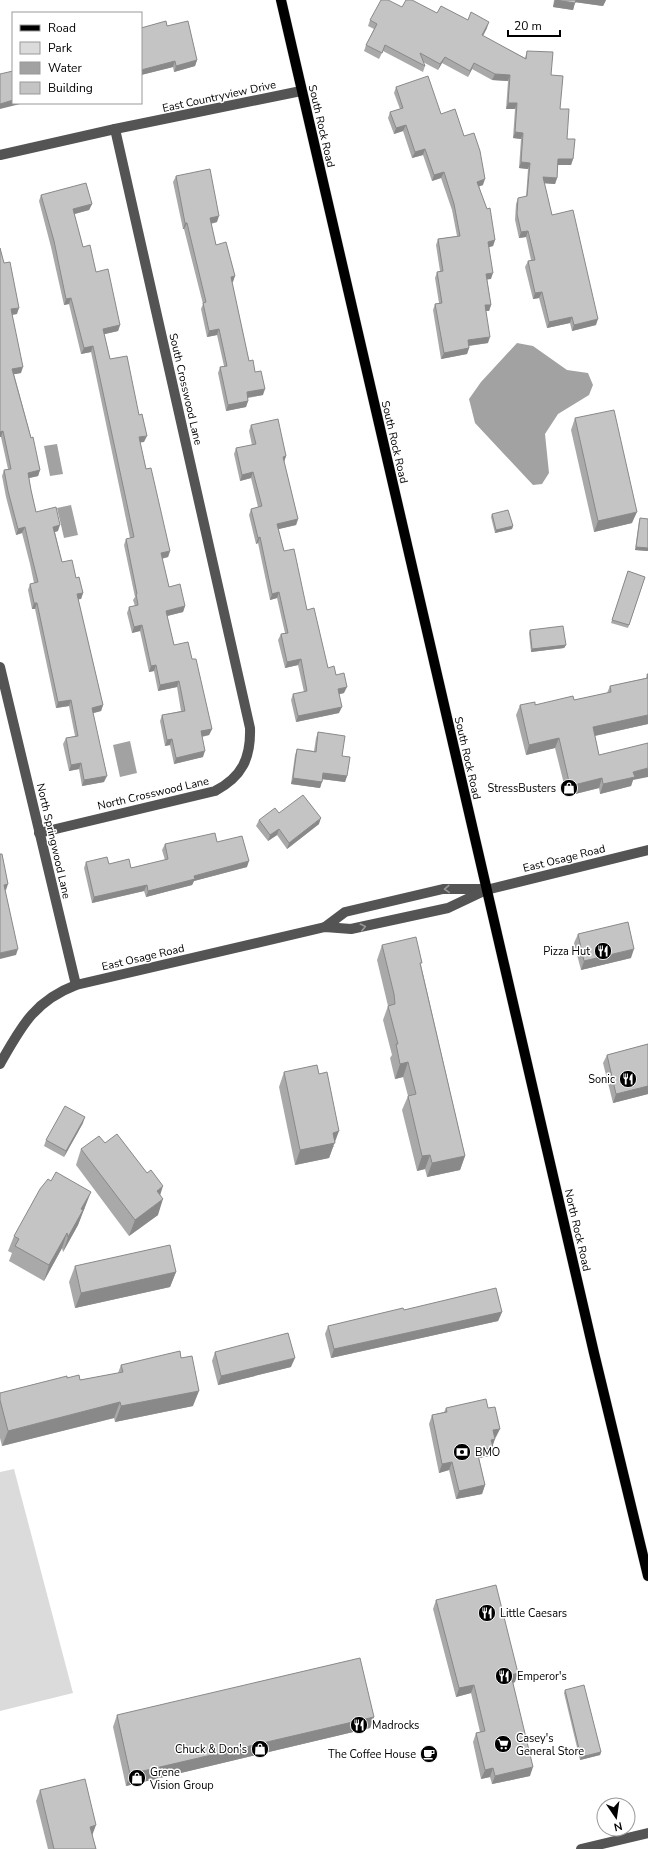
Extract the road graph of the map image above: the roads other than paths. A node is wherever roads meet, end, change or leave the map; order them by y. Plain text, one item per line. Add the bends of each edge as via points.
1 (281, 0) edge
2 (301, 91) junction
3 (115, 129) junction
4 (0, 156) edge
5 (233, 654) joint
6 (0, 667) edge
7 (39, 832) junction
8 (648, 850) edge
9 (486, 890) junction
10 (325, 927) junction
11 (76, 985) junction
12 (0, 1064) edge
13 (648, 1576) edge
14 (648, 1833) edge
15 (581, 1849) edge

1 - 2 main road, South Rock Road
2 - 3 street, East Countryview Drive
2 - 9 main road, South Rock Road
3 - 4 street, East Countryview Drive
3 - 5 street, South Crosswood Lane
5 - 7 street, North Crosswood Lane via 250,728 250,744 244,765 234,778 215,791
6 - 7 street, North Springwood Lane
7 - 11 street, North Springwood Lane
8 - 9 street, East Osage Road
10 -> 9 street, East Osage Road via 351,929 448,908
9 -> 10 street, East Osage Road via 443,889 346,912
9 - 13 main road, North Rock Road
10 - 11 street, East Osage Road
11 - 12 street, East Osage Road via 60,991 34,1010
14 - 15 street

